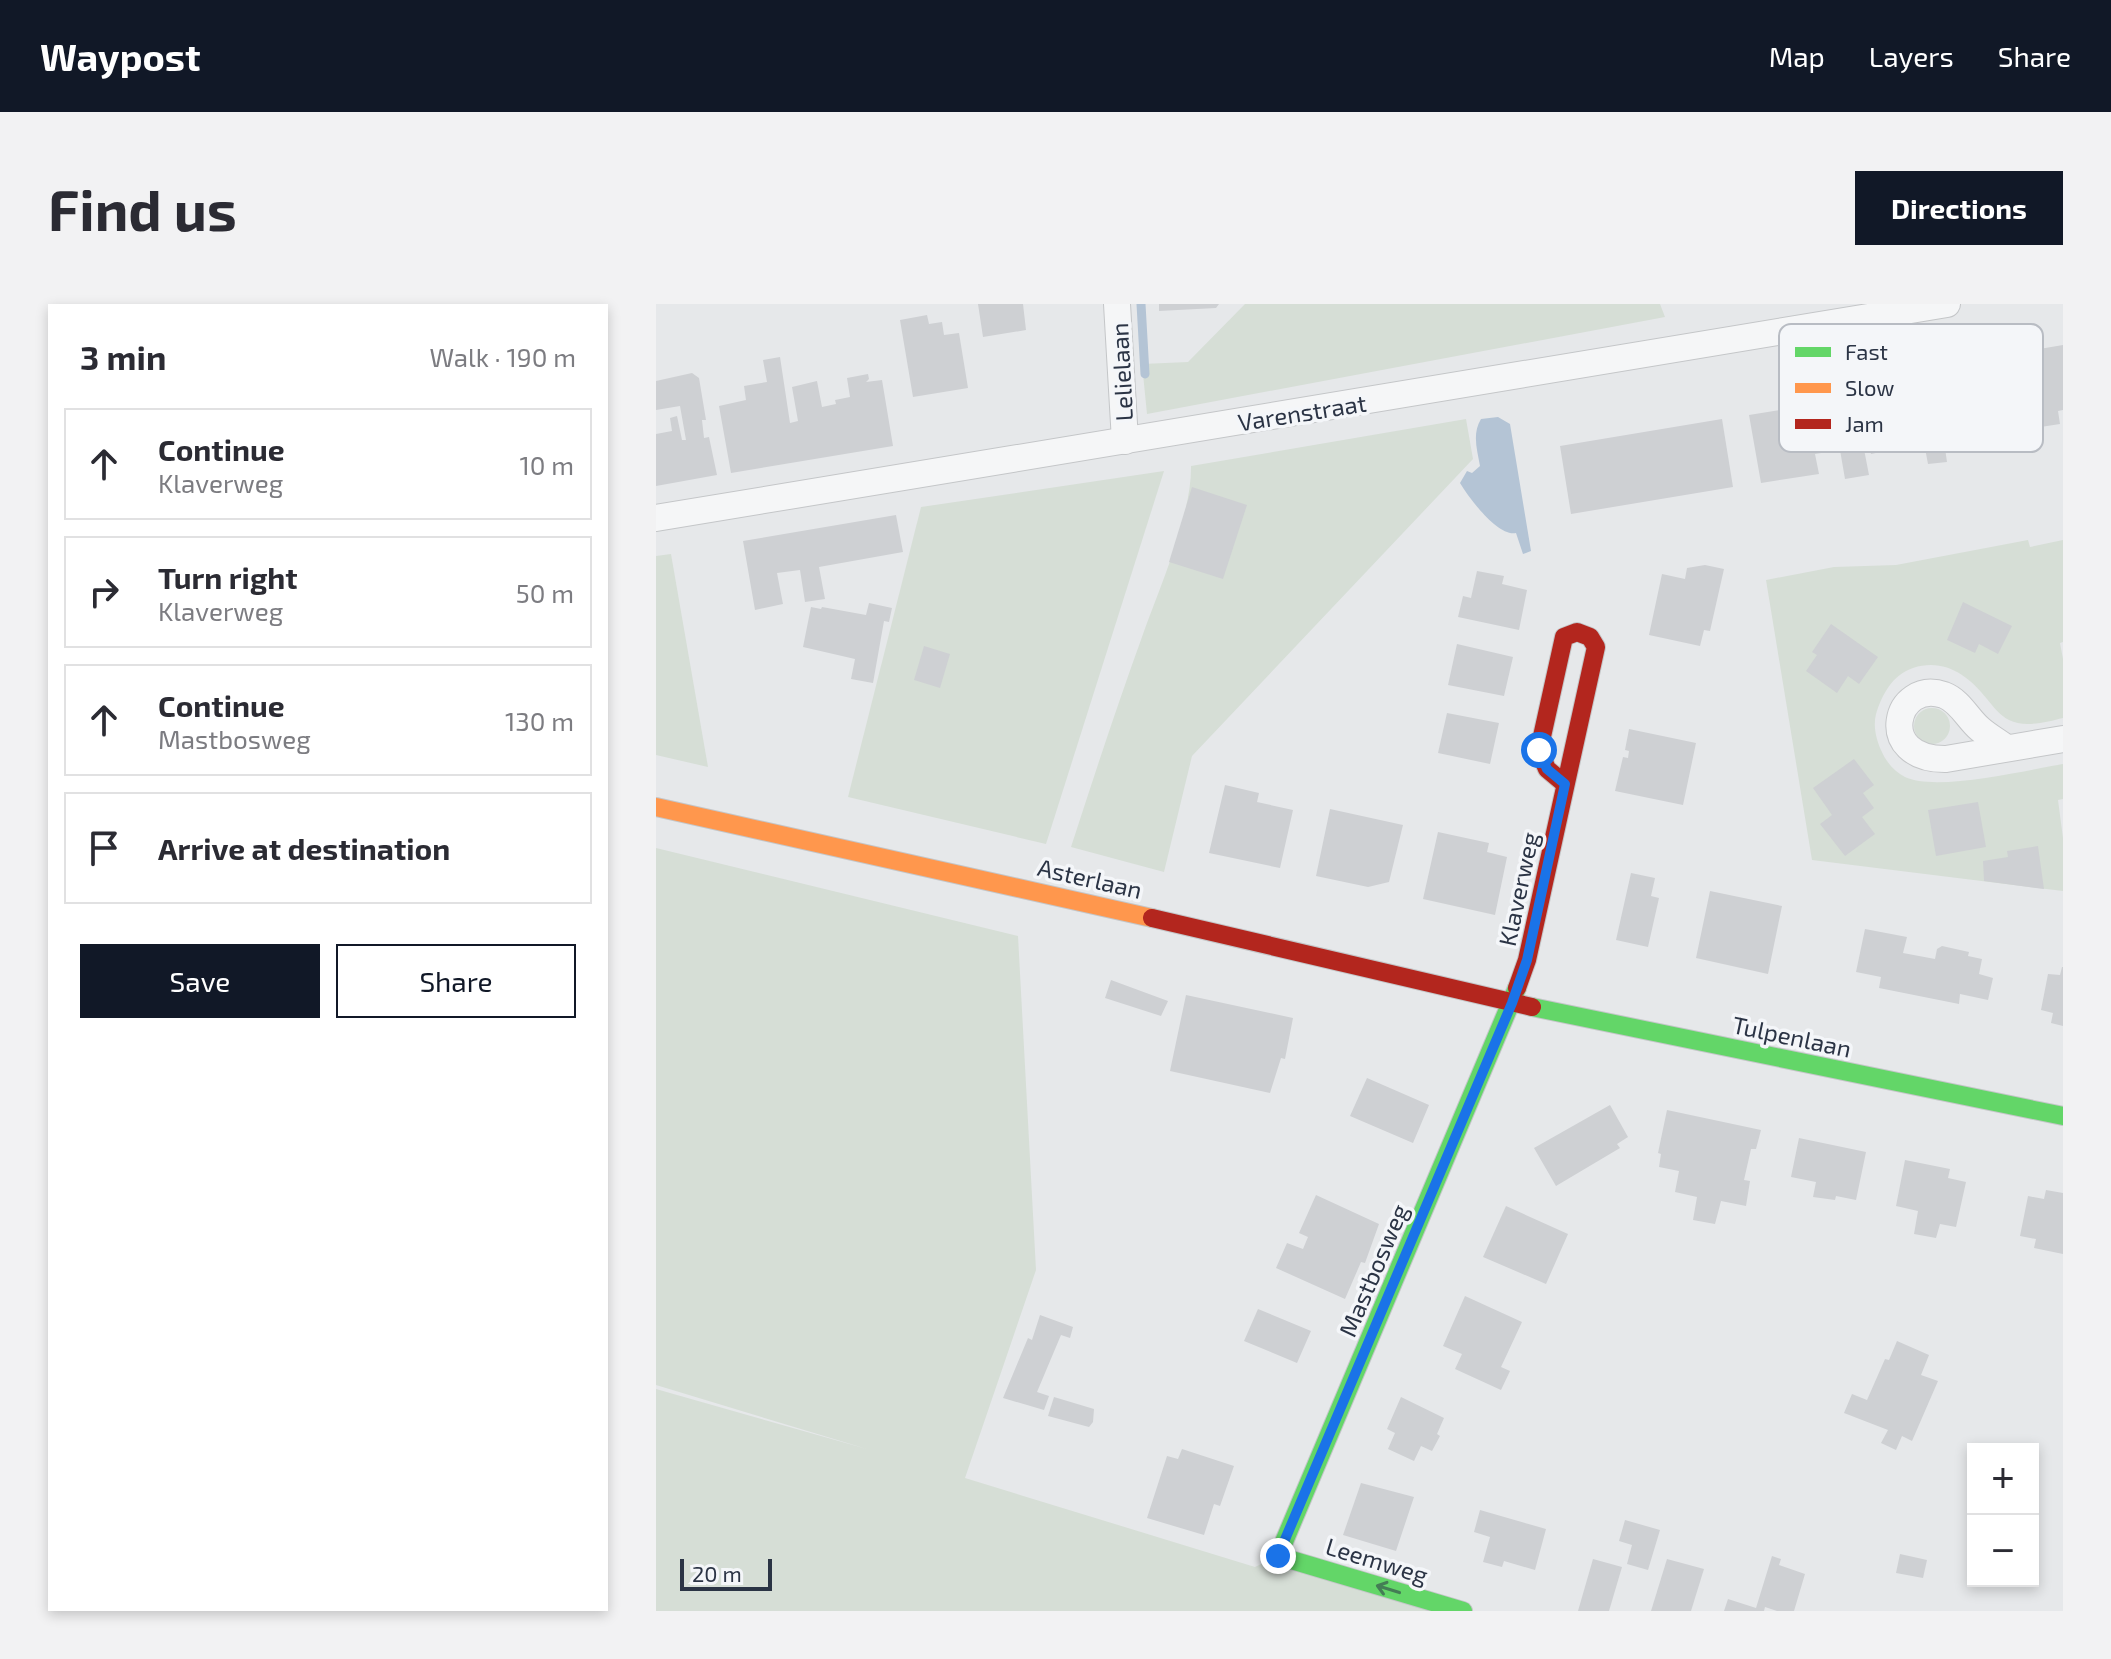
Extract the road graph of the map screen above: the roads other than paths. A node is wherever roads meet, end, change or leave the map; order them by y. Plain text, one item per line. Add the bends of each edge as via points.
1 (1117, 304) edge
2 (1947, 304) edge
3 (1827, 324) edge
4 (1779, 332) edge
5 (1125, 441) junction
6 (656, 518) edge
7 (2063, 739) edge
8 (2005, 747) dead end
9 (1565, 784) junction
10 (656, 807) edge
11 (1512, 1003) junction
12 (2063, 1116) edge
13 (1278, 1556) joint
14 (1463, 1611) edge

1 - 5 street, Lelielaan
2 - 3 street, Varenstraat
4 - 5 street, Varenstraat
5 - 6 street, Varenstraat
7 - 8 street
9 - 9 street, Klaverweg via 1596,647 1590,637 1577,632 1564,637 1539,750 1547,769
9 - 11 street, Klaverweg via 1527,960
10 - 11 street, Asterlaan
11 - 12 street, Tulpenlaan
11 - 13 street, Mastbosweg
14 -> 13 street, Leemweg

